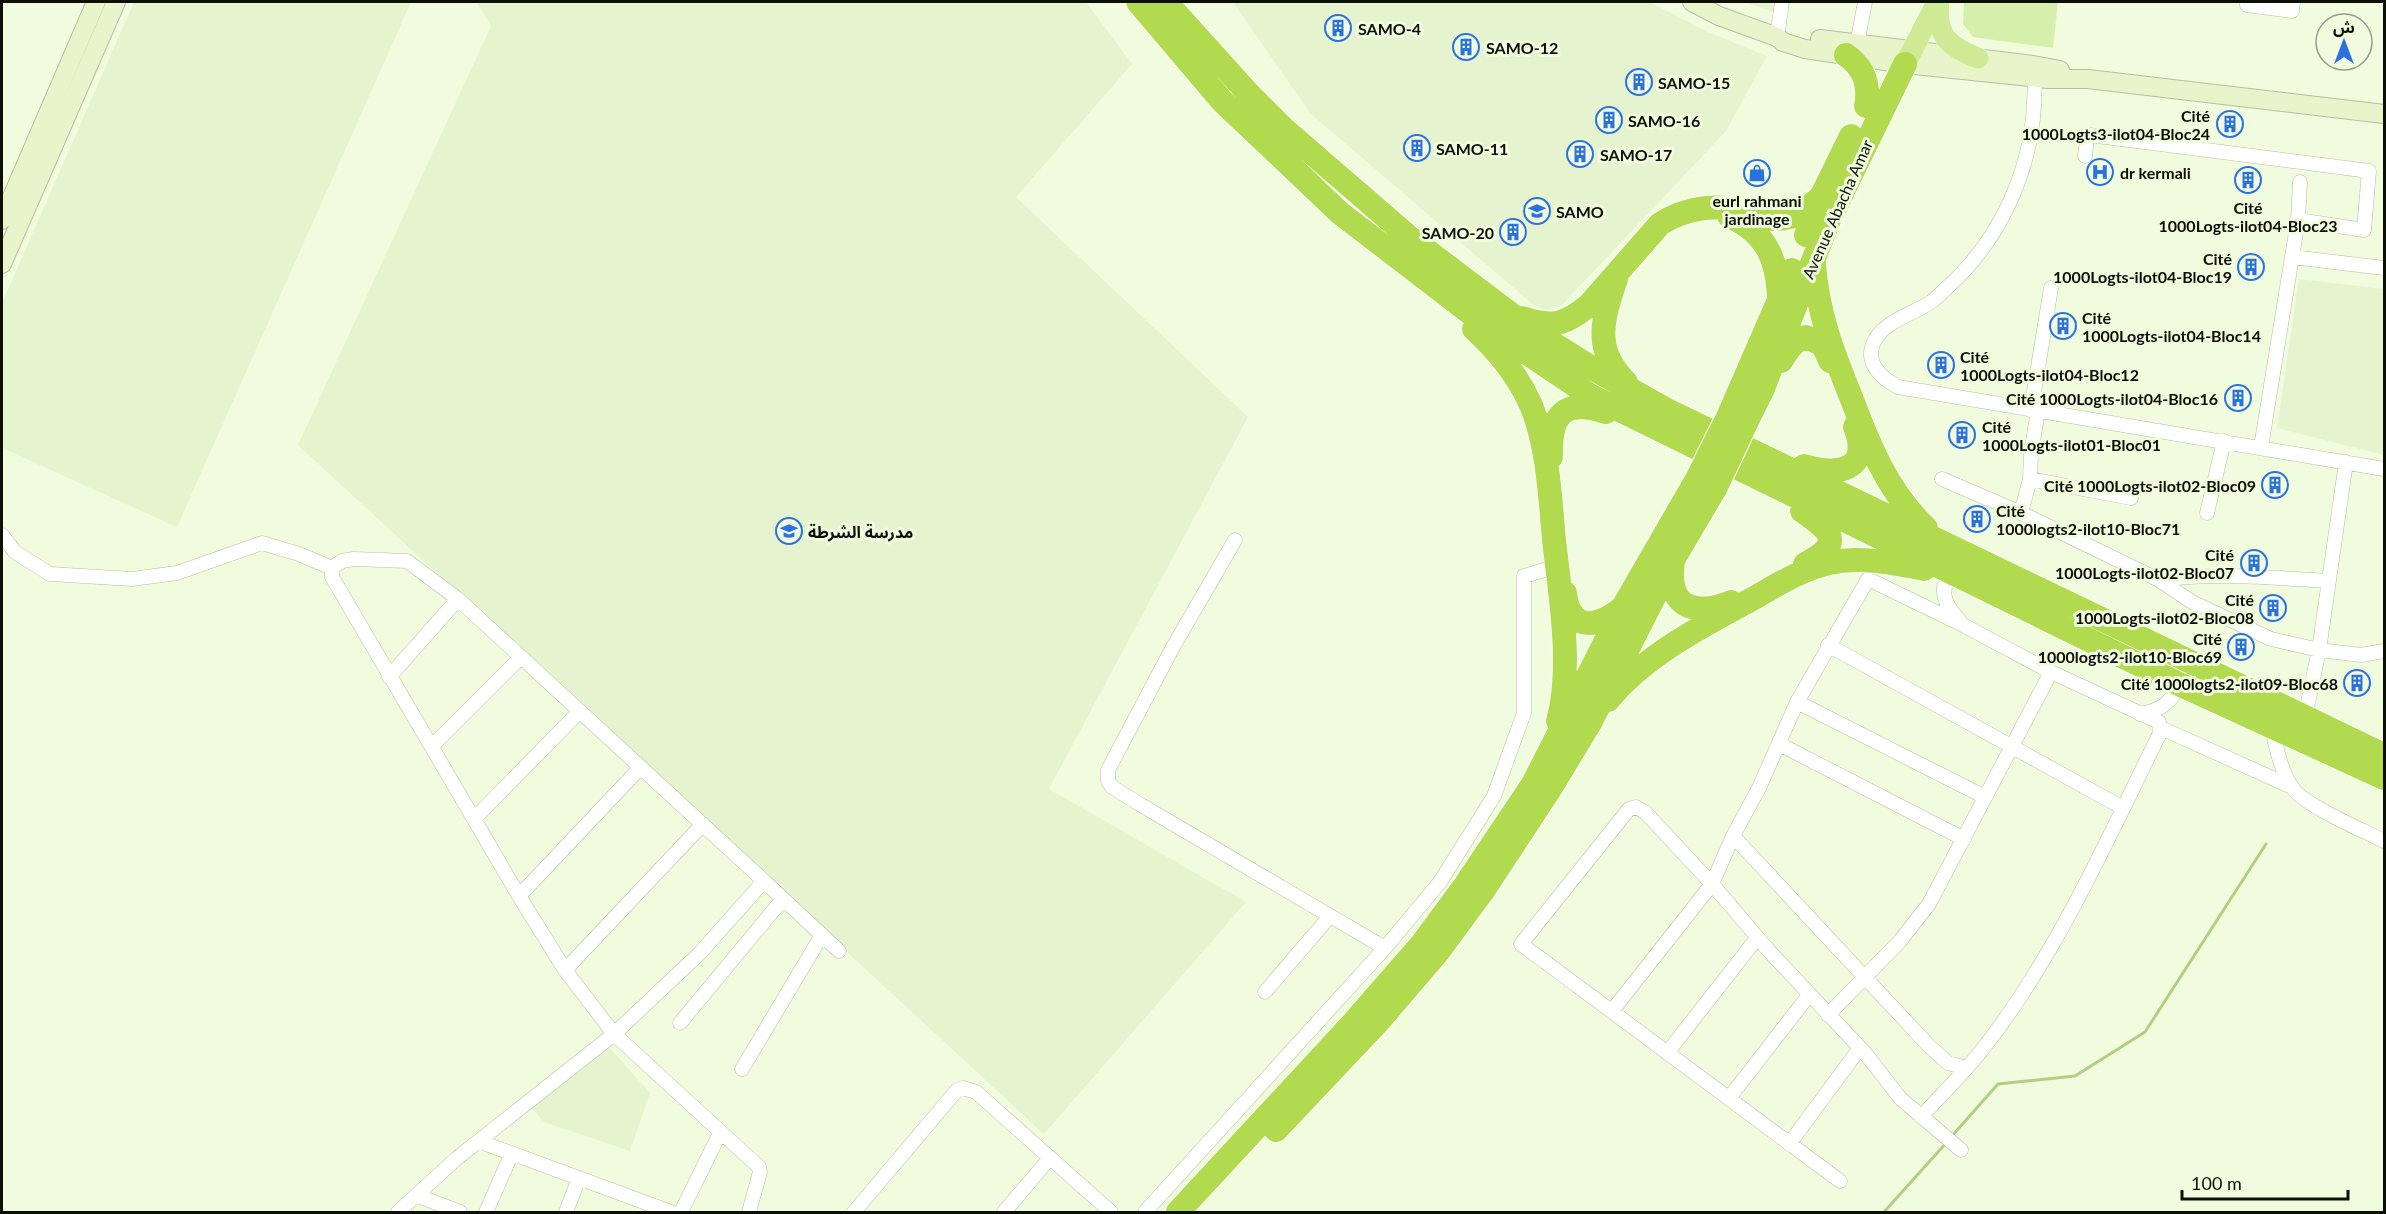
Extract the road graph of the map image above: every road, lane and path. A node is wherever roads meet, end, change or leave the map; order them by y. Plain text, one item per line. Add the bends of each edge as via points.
1 (96, 2) edge
2 (116, 2) edge
3 (1138, 2) edge
4 (1166, 2) edge
5 (1692, 2) edge
6 (1782, 2) edge
7 (1865, 2) edge
8 (1922, 2) edge
9 (1938, 2) edge
10 (2247, 2) edge
11 (2293, 2) edge
12 (1777, 38) junction
13 (1852, 49) junction
14 (1901, 56) junction
15 (1978, 58) junction
16 (2034, 71) junction
17 (1866, 106) junction
18 (2385, 114) edge
19 (2085, 156) dead end
20 (2300, 182) dead end
21 (1821, 197) junction
22 (1714, 209) junction
23 (2, 220) edge
24 (2298, 220) junction
25 (1814, 255) junction
26 (2292, 257) junction
27 (2, 264) edge
28 (2385, 268) edge
29 (1618, 272) junction
30 (1431, 284) junction
31 (2051, 288) dead end
32 (1779, 302) junction
33 (1511, 315) junction
34 (1762, 391) junction
35 (1638, 394) junction
36 (2034, 410) junction
37 (1738, 419) junction
38 (1654, 427) junction
39 (2224, 441) junction
40 (2261, 447) junction
41 (2346, 462) junction
42 (1753, 463) junction
43 (2385, 469) edge
44 (1942, 479) dead end
45 (2030, 479) junction
46 (1706, 483) junction
47 (2131, 498) dead end
48 (2021, 513) junction
49 (2207, 513) dead end
50 (2, 536) edge
51 (1235, 540) dead end
52 (1939, 540) junction
53 (1672, 560) junction
54 (1557, 562) junction
55 (332, 568) junction
56 (1963, 577) junction
57 (2159, 580) junction
58 (2329, 581) junction
59 (458, 599) junction
60 (1623, 607) junction
61 (1965, 626) junction
62 (1828, 645) junction
63 (2319, 650) junction
64 (2385, 651) edge
65 (520, 657) junction
66 (2050, 672) junction
67 (389, 677) junction
68 (2181, 685) junction
69 (1797, 702) junction
70 (580, 711) junction
71 (2140, 714) junction
72 (2305, 717) junction
73 (1590, 723) junction
74 (2271, 725) junction
75 (2160, 728) junction
76 (1779, 744) junction
77 (432, 746) junction
78 (2013, 746) junction
79 (1548, 755) junction
80 (2385, 755) edge
81 (641, 767) junction
82 (2385, 778) edge
83 (2292, 787) junction
84 (1985, 797) junction
85 (2123, 808) junction
86 (475, 818) junction
87 (703, 824) junction
88 (1733, 836) junction
89 (1964, 839) junction
90 (2385, 841) edge
91 (764, 881) junction
92 (1712, 884) junction
93 (519, 896) junction
94 (783, 899) junction
95 (1330, 916) junction
96 (822, 935) junction
97 (1757, 938) junction
98 (1385, 948) junction
99 (839, 951) dead end
100 (565, 970) junction
101 (1864, 979) junction
102 (1265, 992) dead end
103 (1809, 995) junction
104 (1611, 1011) junction
105 (1828, 1016) junction
106 (680, 1023) dead end
107 (615, 1034) junction
108 (1860, 1048) junction
109 (1667, 1053) junction
110 (1966, 1068) junction
111 (742, 1069) dead end
112 (1728, 1098) junction
113 (1921, 1117) junction
114 (720, 1132) junction
115 (481, 1142) junction
116 (1789, 1144) junction
117 (1961, 1150) dead end
118 (512, 1153) junction
119 (1050, 1158) junction
120 (579, 1178) junction
121 (1840, 1181) dead end
122 (418, 1196) junction
123 (398, 1212) edge
124 (460, 1212) edge
125 (486, 1212) edge
126 (566, 1212) edge
127 (671, 1212) edge
128 (681, 1212) edge
129 (749, 1212) edge
130 (854, 1212) edge
131 (1004, 1212) edge
132 (1111, 1212) edge
133 (1145, 1212) edge
134 (1178, 1212) edge
135 (1198, 1212) edge

1 - 23 main road
2 - 27 main road
3 - 30 highway via 1222,101 1252,130 1340,213
4 - 33 highway via 1283,128 1409,237
5 - 12 main road
6 - 12 street
7 - 13 street
8 - 14 main road
9 - 14 main road, Avenue Abacha Amar
9 - 15 main road via 1944,36 1952,46
10 - 11 street via 2292,11
12 - 13 main road via 1794,46
13 - 14 main road
13 - 17 highway via 1868,87
14 - 15 main road
14 - 16 main road
14 - 17 highway
14 - 25 highway, Avenue Abacha Amar
15 - 16 main road
16 - 18 main road
16 - 36 street via 2033,121 2025,165 1990,237 1962,273 1932,301 1884,327 1872,345 1874,367 1883,379 1898,387
17 - 21 highway
19 - 24 street via 2090,135 2369,171 2364,230
20 - 24 street
21 - 22 highway via 1800,213 1778,219
21 - 32 highway
22 - 29 highway via 1690,210 1660,224
22 - 32 highway via 1742,222 1765,244 1775,264
24 - 26 street
25 - 34 highway, Avenue Abacha Amar
25 - 52 highway via 1817,297 1831,347 1876,458 1893,490
26 - 28 street
26 - 40 street
29 - 33 highway via 1589,304 1565,322 1539,324
29 - 35 highway via 1604,317 1603,335 1611,366
30 - 38 highway via 1591,396
30 - 54 highway via 1489,344 1532,407 1548,484
31 - 36 street
32 - 37 highway
33 - 35 highway
34 - 37 highway, Avenue Abacha Amar
34 - 42 highway via 1790,346 1798,339 1814,339 1823,345 1828,356 1861,448 1859,458 1851,466 1834,471
35 - 42 highway
36 - 39 street
36 - 45 street
37 - 46 highway, bridge
38 - 42 highway
38 - 60 highway via 1581,406 1559,415 1552,431 1551,457 1569,611 1581,621 1598,622
39 - 40 street
39 - 49 street
40 - 41 street
41 - 43 street
41 - 58 street
42 - 52 highway
42 - 53 highway via 1826,530 1830,543 1826,552 1761,588 1707,610 1694,608 1678,598 1672,580
42 - 56 highway via 1884,541
44 - 48 street
45 - 47 street
45 - 48 street
46 - 53 highway
46 - 60 highway
48 - 57 street
50 - 55 street via 15,552 50,574 132,579 177,573 262,543
51 - 95 street via 1108,770 1108,781 1141,805
52 - 72 highway
53 - 73 highway
54 - 79 highway via 1563,627 1562,687 1561,708
54 - 98 street via 1524,576 1524,713 1494,796 1440,882
55 - 59 street via 354,559 407,561
55 - 67 street via 332,577
56 - 61 street via 1950,581 1944,593 1948,607
56 - 68 highway
56 - 73 highway via 1876,560 1827,563 1803,572 1662,653 1619,687
57 - 58 street via 2239,577
57 - 63 street via 2192,602 2271,639
58 - 63 street
59 - 65 street
59 - 67 street
60 - 79 highway
61 - 62 street via 1868,579
61 - 66 street
62 - 69 street
62 - 78 street
63 - 64 street via 2361,655
63 - 72 street
65 - 70 street
65 - 77 street
66 - 71 street
66 - 78 street
67 - 77 street
68 - 71 street via 2157,711
68 - 74 highway
69 - 76 street
69 - 84 street
70 - 81 street
70 - 86 street
71 - 75 street via 2158,722
72 - 80 highway
73 - 135 highway via 1518,840 1438,952 1378,1022
74 - 82 highway
74 - 83 street
75 - 83 street
75 - 85 street
76 - 88 street
76 - 89 street
77 - 86 street
78 - 84 street
78 - 85 street
79 - 134 highway via 1509,821 1420,945
81 - 87 street
81 - 93 street
83 - 90 street via 2303,799
84 - 89 street
85 - 110 street via 2032,980
86 - 93 street
87 - 91 street
87 - 100 street
88 - 92 street
88 - 101 street
89 - 101 street via 1919,918
91 - 94 street
91 - 107 street via 700,953
92 - 97 street
92 - 104 street
92 - 104 street via 1645,812 1636,807 1629,809 1521,944
93 - 100 street
94 - 96 street
94 - 106 street
95 - 98 street
95 - 102 street
96 - 99 street
96 - 111 street
97 - 103 street
97 - 109 street
98 - 133 street
100 - 107 street
101 - 105 street
101 - 110 street via 1929,1047 1948,1063
103 - 105 street
103 - 112 street
104 - 109 street
105 - 108 street
107 - 114 street
107 - 115 street
108 - 113 street
108 - 116 street
109 - 112 street
110 - 113 street
112 - 116 street
113 - 117 street
114 - 128 street
114 - 129 street via 759,1167
115 - 118 street
115 - 122 street via 456,1159
116 - 121 street
118 - 120 street
118 - 125 street
119 - 130 street via 976,1092 963,1088 957,1090
119 - 131 street
119 - 132 street
120 - 126 street
120 - 127 street
122 - 123 street
122 - 124 street

